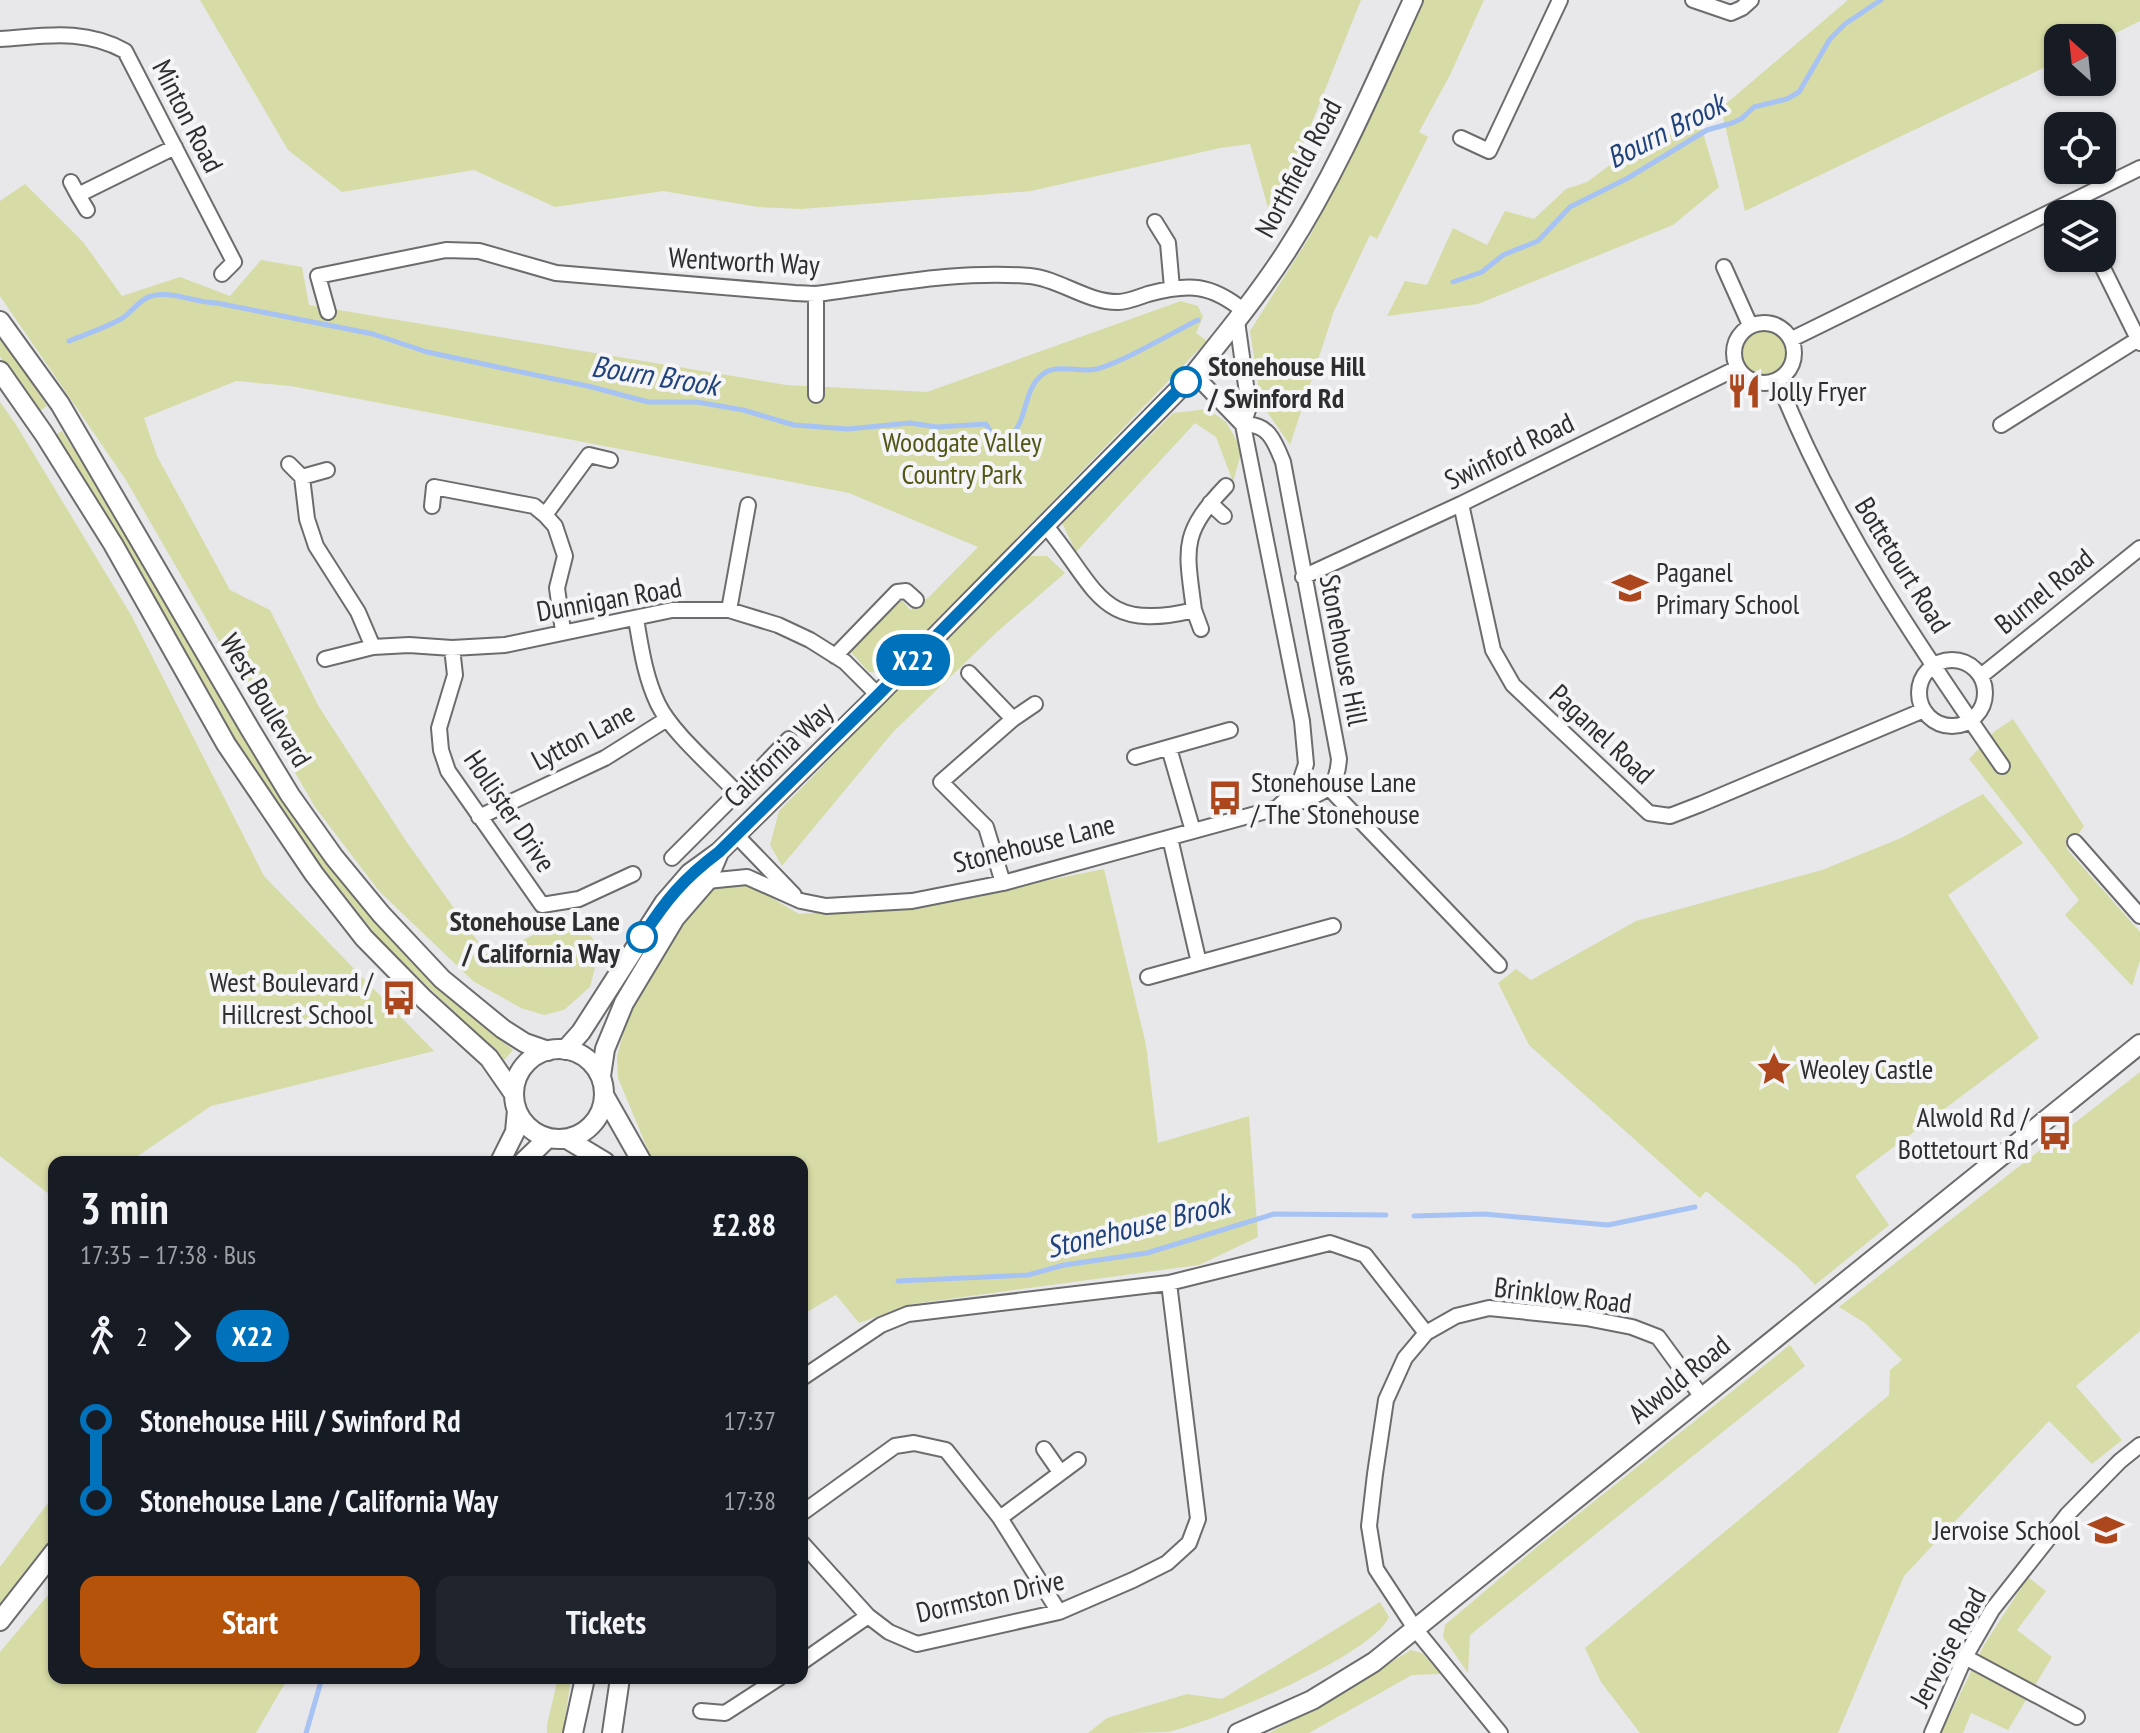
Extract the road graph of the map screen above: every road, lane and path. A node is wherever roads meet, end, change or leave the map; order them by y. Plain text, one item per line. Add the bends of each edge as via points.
1 (1413, 0) edge
2 (1560, 0) edge
3 (1693, 0) edge
4 (1751, 0) edge
5 (0, 39) edge
6 (1461, 138) dead end
7 (175, 147) junction
8 (2140, 168) edge
9 (2086, 200) edge
10 (87, 210) dead end
11 (1155, 222) dead end
12 (2044, 222) edge
13 (1724, 267) dead end
14 (2105, 272) edge
15 (222, 274) dead end
16 (1172, 288) junction
17 (816, 294) junction
18 (328, 312) dead end
19 (1241, 316) junction
20 (0, 321) edge
21 (1750, 325) junction
22 (1792, 339) junction
23 (2139, 340) edge
24 (1212, 352) joint
25 (1737, 368) junction
26 (0, 371) edge
27 (1194, 374) junction
28 (1778, 381) junction
29 (816, 395) dead end
30 (1243, 425) junction
31 (2001, 425) dead end
32 (610, 460) dead end
33 (289, 464) dead end
34 (327, 470) dead end
35 (302, 477) junction
36 (1226, 486) dead end
37 (1210, 503) junction
38 (1461, 504) junction
39 (748, 505) dead end
40 (432, 506) dead end
41 (545, 515) junction
42 (1224, 516) dead end
43 (1045, 525) junction
44 (2140, 548) edge
45 (1303, 577) junction
46 (916, 600) dead end
47 (729, 610) junction
48 (1194, 610) junction
49 (636, 619) junction
50 (1201, 629) dead end
51 (563, 631) junction
52 (373, 647) junction
53 (452, 648) junction
54 (835, 656) junction
55 (325, 659) dead end
56 (1934, 665) junction
57 (969, 673) dead end
58 (1981, 676) junction
59 (878, 695) junction
60 (1035, 704) dead end
61 (1924, 710) junction
62 (667, 719) junction
63 (1013, 719) junction
64 (1970, 721) junction
65 (1230, 730) dead end
66 (789, 739) dead end
67 (1169, 748) junction
68 (1135, 757) dead end
69 (2002, 766) dead end
70 (928, 770) dead end
71 (941, 782) junction
72 (1330, 789) junction
73 (737, 793) junction
74 (1277, 807) junction
75 (479, 817) junction
76 (1193, 831) junction
77 (736, 835) junction
78 (1170, 838) junction
79 (2075, 842) dead end
80 (719, 852) junction
81 (672, 858) dead end
82 (633, 874) dead end
83 (707, 881) junction
84 (1003, 883) junction
85 (801, 901) junction
86 (2140, 916) edge
87 (1333, 926) dead end
88 (1199, 963) junction
89 (1499, 965) dead end
90 (1148, 977) dead end
91 (2140, 1044) edge
92 (556, 1050) junction
93 (601, 1076) junction
94 (604, 1095) junction
95 (516, 1102) junction
96 (558, 1138) junction
97 (503, 1156) edge
98 (532, 1156) edge
99 (593, 1156) edge
100 (639, 1156) edge
101 (1169, 1283) junction
102 (1426, 1333) junction
103 (808, 1374) edge
104 (1702, 1397) junction
105 (2140, 1445) edge
106 (1044, 1449) dead end
107 (1078, 1460) dead end
108 (1060, 1472) junction
109 (808, 1509) edge
110 (1000, 1518) junction
111 (808, 1550) edge
112 (48, 1560) edge
113 (1059, 1612) junction
114 (868, 1616) junction
115 (0, 1621) edge
116 (1416, 1630) junction
117 (1965, 1657) junction
118 (808, 1658) edge
119 (584, 1684) edge
120 (619, 1684) edge
121 (770, 1684) edge
122 (701, 1711) dead end
123 (2077, 1717) dead end
124 (573, 1733) edge
125 (612, 1733) edge
126 (1238, 1733) edge
127 (1500, 1733) edge
128 (1932, 1733) edge

1 - 19 street, Northfield Road via 1344,148 1288,249
2 - 6 street via 1489,151
3 - 4 street via 1731,13
5 - 7 street, Minton Road via 80,34 125,51
7 - 10 street via 74,189
7 - 15 street, Minton Road via 234,262
8 - 9 street
11 - 16 street via 1168,243
12 - 22 street
13 - 21 street
14 - 23 street
16 - 17 street, Wentworth Way via 1120,302 1092,298 1033,276 948,277
16 - 19 street, Wentworth Way via 1216,290
17 - 18 street, Wentworth Way via 556,273 479,251 446,250 318,276
17 - 29 street
19 - 24 street, Northfield Road
19 - 30 street, Stonehouse Hill via 1249,407
20 - 92 street, West Boulevard via 60,404 250,729 334,857 442,979 525,1043
21 - 22 street via 1767,322
21 - 25 street via 1733,350
22 - 28 street via 1795,360
23 - 31 street
24 - 27 street, California Way
25 - 28 street via 1752,382
25 - 38 street, Swinford Road
26 - 95 street, West Boulevard via 113,544 226,744 314,874 364,938 489,1058
27 - 30 street, Stonehouse Hill
27 - 43 street, California Way
28 - 56 street, Bottetourt Road via 1845,526
30 - 45 street, Stonehouse Hill via 1255,423 1274,439 1283,462
30 - 74 street, Stonehouse Hill via 1306,764 1298,788
32 - 41 street via 589,455
33 - 35 street
34 - 35 street
35 - 52 street via 316,546 358,612
36 - 37 street
37 - 42 street
37 - 48 street via 1188,544
38 - 45 street, Swinford Road
38 - 61 street, Paganel Road via 1493,650 1513,685 1649,813 1670,816
39 - 47 street
40 - 41 street via 434,487 534,506
41 - 51 street via 555,526 565,556 557,588
43 - 48 street via 1104,600 1134,617
43 - 59 street, California Way
44 - 58 street, Burnel Road
45 - 72 street, Stonehouse Hill via 1339,759
46 - 54 street via 906,591 897,592
47 - 49 street, Dunnigan Road via 672,610
47 - 54 street, Dunnigan Road via 778,625
48 - 50 street
49 - 51 street, Dunnigan Road
49 - 62 street via 647,676
51 - 53 street, Dunnigan Road via 505,645
52 - 53 street, Dunnigan Road
52 - 55 street, Dunnigan Road
53 - 75 street, Hollister Drive via 455,675 439,728 441,750 448,771
54 - 59 street, Dunnigan Road
56 - 58 street via 1960,660
56 - 61 street via 1919,689
56 - 64 street, Bottetourt Road
57 - 63 street
58 - 64 street via 1984,704
59 - 77 street, California Way
60 - 63 street
61 - 64 street via 1947,726
62 - 73 street
62 - 75 street, Lytton Lane via 605,758
63 - 71 street
64 - 69 street, Bottetourt Road
65 - 67 street
66 - 73 street
67 - 68 street
67 - 76 street
70 - 71 street
71 - 84 street via 986,827
72 - 74 street
72 - 89 street
73 - 81 street
74 - 76 street, Stonehouse Lane
75 - 82 street, Hollister Drive via 542,905 579,899
76 - 78 street, Stonehouse Lane
77 - 80 street, California Way
77 - 85 street
78 - 84 street, Stonehouse Lane
78 - 88 street
79 - 86 street
80 - 83 street, California Way
80 - 92 street, California Way via 690,873 664,903 581,1032
83 - 85 street, Stonehouse Lane via 747,877
83 - 93 street, California Way via 675,918 624,1003 605,1049
84 - 85 street, Stonehouse Lane via 912,901 826,906
87 - 88 street
88 - 90 street
91 - 104 street, Alwold Road
92 - 93 street via 586,1058
92 - 95 street via 524,1067 515,1085
93 - 94 street
94 - 96 street via 586,1131
94 - 100 street
95 - 96 street via 529,1128
95 - 97 street via 515,1132
96 - 98 street
96 - 99 street
101 - 102 street via 1330,1243 1365,1255
101 - 103 street via 908,1314 881,1325
101 - 113 street, Dormston Drive via 1198,1519 1189,1543 1167,1563
102 - 104 street, Brinklow Road via 1456,1316 1489,1308 1632,1327 1658,1337
102 - 116 street, Brinklow Road via 1405,1358 1386,1400 1369,1526 1376,1569
104 - 116 street, Alwold Road
105 - 117 street, Jervoise Road via 2067,1515 1992,1610
106 - 108 street
107 - 108 street
108 - 110 street
109 - 110 street via 895,1446 914,1443 946,1450
110 - 113 street
111 - 114 street, Dormston Drive
112 - 115 street
113 - 114 street, Dormston Drive via 917,1644
114 - 118 street
116 - 126 street, Alwold Road via 1323,1693
116 - 127 street, Brinklow Road
117 - 123 street
117 - 128 street, Jervoise Road
119 - 124 street
120 - 125 street
121 - 122 street via 725,1713

